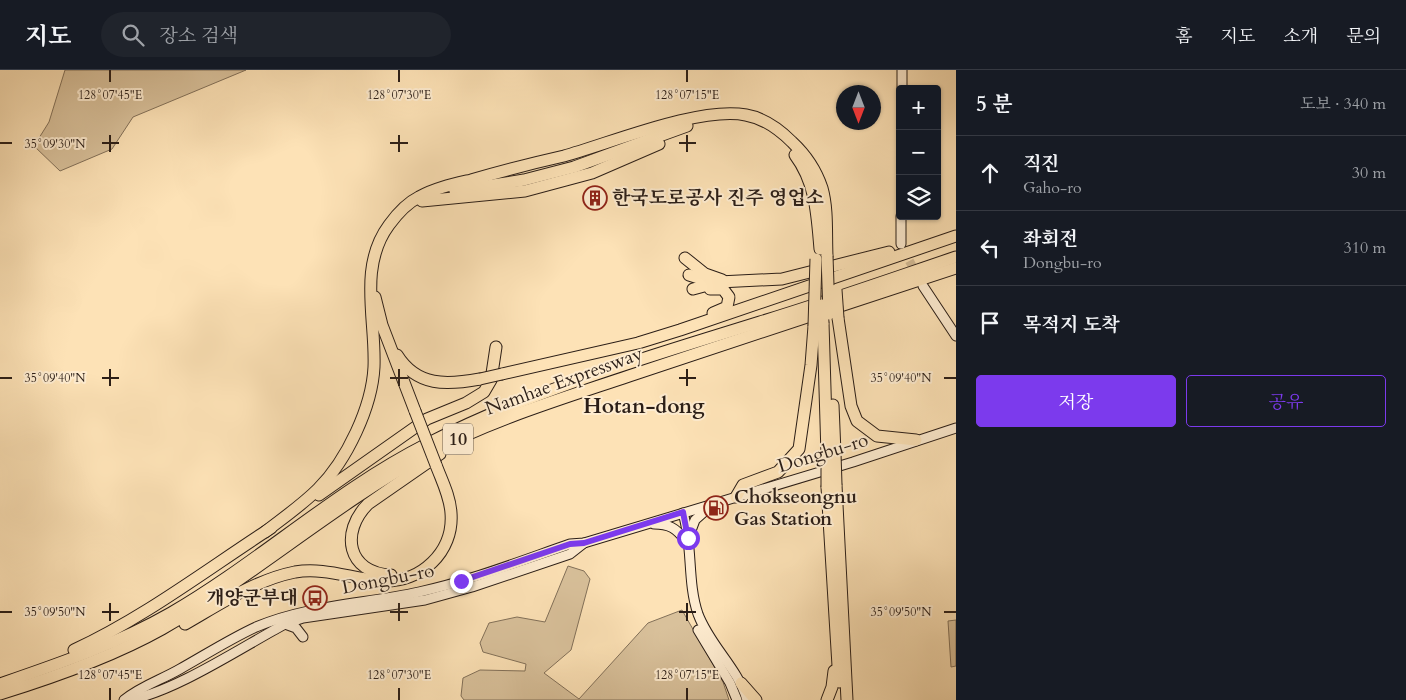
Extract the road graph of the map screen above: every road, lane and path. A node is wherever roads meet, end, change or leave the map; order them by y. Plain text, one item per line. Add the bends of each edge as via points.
1 (902, 70) edge
2 (902, 85) edge
3 (901, 220) edge
4 (822, 230) junction
5 (956, 235) edge
6 (901, 244) tunnel mouth
7 (824, 257) junction
8 (956, 257) edge
9 (956, 268) edge
10 (715, 282) junction
11 (728, 282) junction
12 (371, 284) junction
13 (923, 286) tunnel mouth
14 (378, 312) junction
15 (826, 322) junction
16 (956, 336) edge
17 (654, 338) junction
18 (496, 347) dead end
19 (412, 412) junction
20 (956, 428) edge
21 (461, 437) junction
22 (916, 440) junction
23 (434, 467) junction
24 (736, 497) junction
25 (715, 503) junction
26 (683, 512) junction
27 (643, 524) junction
28 (265, 532) junction
29 (686, 540) junction
30 (584, 543) junction
31 (285, 624) junction
32 (160, 630) junction
33 (303, 637) dead end
34 (840, 638) junction
35 (0, 683) edge
36 (741, 683) joint
37 (0, 694) edge
38 (747, 699) edge
39 (124, 700) edge
40 (128, 700) edge
41 (827, 700) edge
42 (840, 700) edge
43 (847, 700) edge
44 (854, 700) edge

1 - 2 street
3 - 6 street
4 - 7 highway
4 - 12 highway via 822,188 799,148 784,133 754,117 744,114 710,115 418,197 398,213 384,232 373,264
4 - 14 highway via 809,179 800,161 779,138 758,126 734,119 697,122 574,167 524,180 446,192 422,201 400,217 384,241 375,275
5 - 11 highway via 790,277
5 - 17 highway
7 - 15 highway, bridge
7 - 15 highway, bridge
8 - 35 highway, Namhae Expressway / 10 via 638,360 500,410 391,464 171,613 112,643
9 - 21 highway, Namhae Expressway / 10 via 566,397
10 - 11 highway
10 - 11 highway via 688,265
10 - 17 highway via 693,291 721,288 728,295 727,307 677,325
12 - 19 highway via 377,325
12 - 28 highway via 374,365 366,410 329,477 307,500
13 - 16 street
14 - 17 highway, bridge via 399,357 417,375 448,384
14 - 19 highway
15 - 22 highway via 857,421 877,436
15 - 24 highway via 812,364 799,450 778,472 743,485
15 - 34 highway, bridge
18 - 28 highway via 490,380 484,392 427,419
19 - 23 highway, bridge
20 - 22 street, Dongbu-ro
21 - 23 highway via 429,464 387,490 359,513 352,527 351,547 369,568 384,575 402,574 416,569 435,551 444,518
21 - 32 highway, Namhae Expressway / 10 via 385,479
22 - 24 street, Dongbu-ro
23 - 32 highway via 450,506 450,530 441,552 418,573 384,581 323,571 294,572 256,585 172,631
24 - 25 street, Dongbu-ro
25 - 26 street, Dongbu-ro
25 - 29 street via 695,520
26 - 27 street, Dongbu-ro
26 - 29 street
27 - 29 street via 666,524
27 - 30 street, Dongbu-ro
28 - 35 highway via 171,596 103,637 14,673
29 - 36 street via 694,600 705,633
29 - 38 street via 691,609 700,635 730,683
30 - 31 street, Dongbu-ro via 570,554 435,597 303,618
30 - 39 street, Dongbu-ro via 570,544 419,592 340,604 256,627 177,671 136,689
31 - 33 street via 296,628
31 - 40 street, Dongbu-ro via 178,682 141,698
32 - 37 highway, Namhae Expressway / 10 via 110,654
34 - 41 highway
34 - 42 highway
34 - 43 highway
34 - 44 highway
36 - 38 highway

